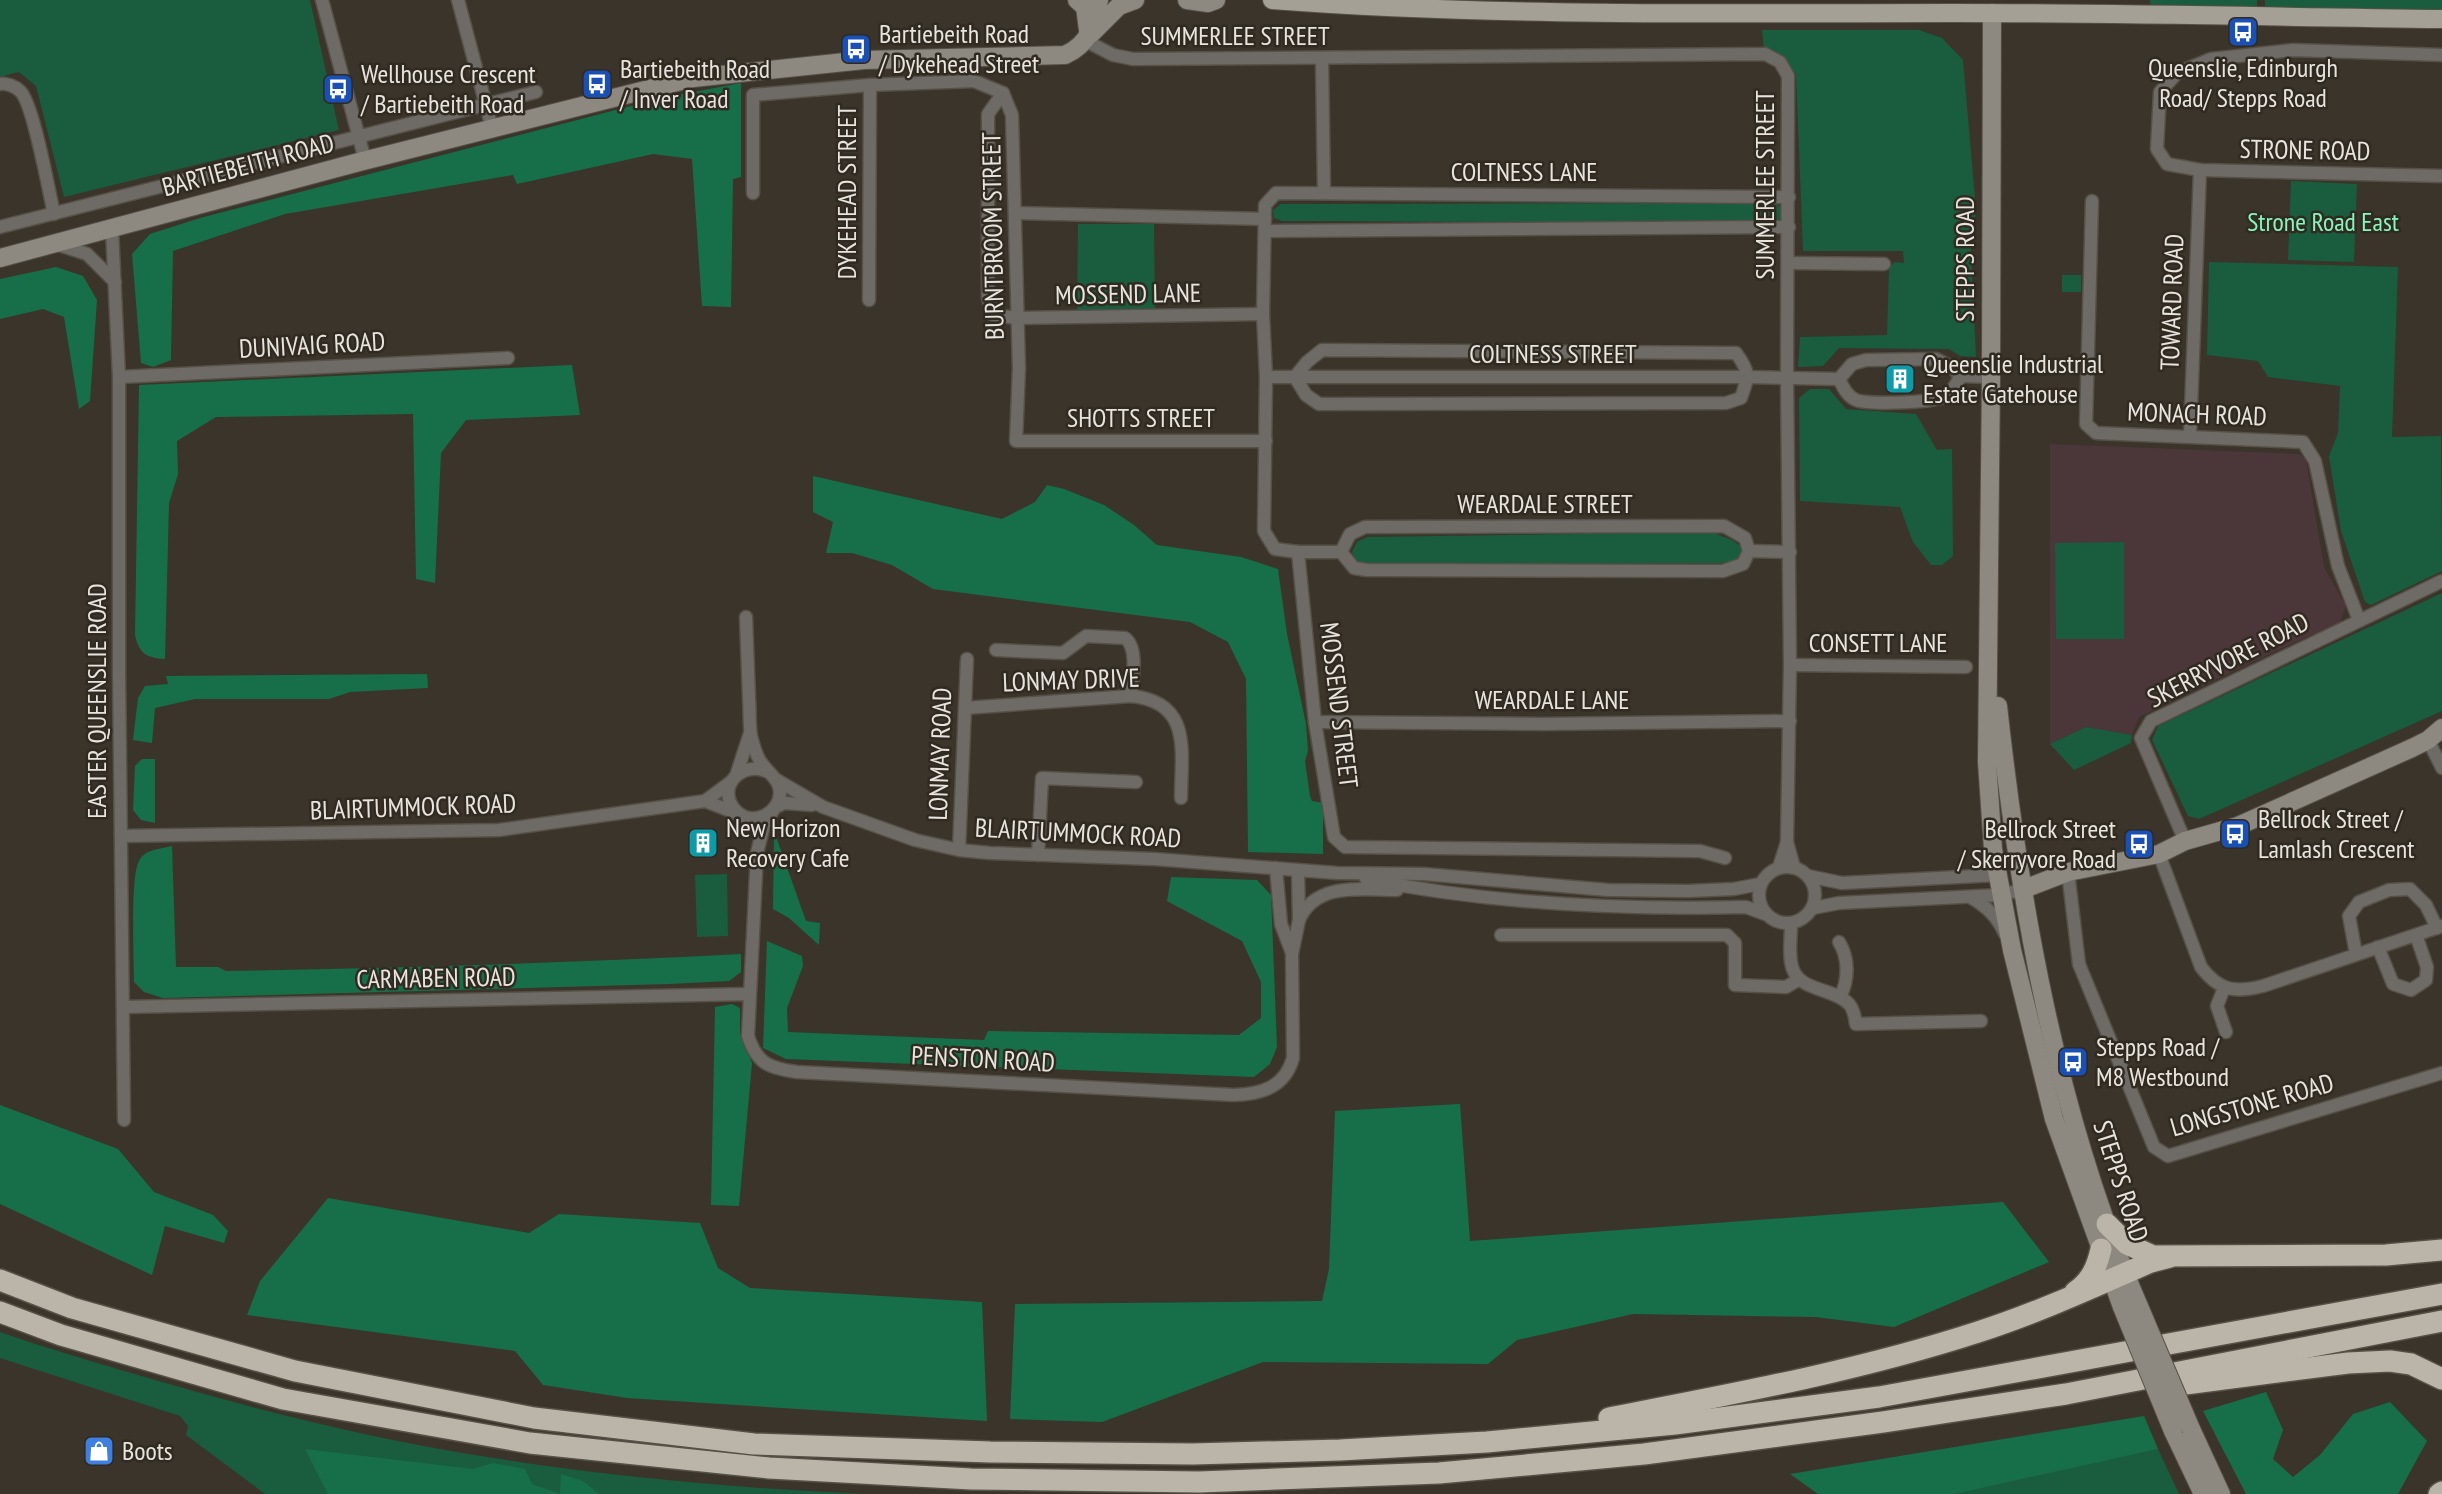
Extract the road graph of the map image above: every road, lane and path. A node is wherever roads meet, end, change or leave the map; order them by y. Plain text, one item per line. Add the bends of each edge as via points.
1 (322, 0) edge
2 (458, 0) edge
3 (1077, 0) edge
4 (1099, 0) edge
5 (1135, 0) edge
6 (1188, 0) edge
7 (1216, 0) edge
8 (1272, 0) edge
9 (1434, 5) edge
10 (1992, 7) edge
11 (2134, 7) edge
12 (2442, 19) edge
13 (1088, 39) junction
14 (2442, 55) edge
15 (1322, 59) junction
16 (0, 84) edge
17 (870, 85) junction
18 (536, 92) dead end
19 (1003, 93) junction
20 (485, 105) junction
21 (492, 128) junction
22 (359, 138) junction
23 (365, 160) junction
24 (2200, 170) junction
25 (2442, 176) edge
26 (753, 193) dead end
27 (1324, 193) junction
28 (1789, 197) junction
29 (2092, 201) dead end
30 (1015, 213) junction
31 (54, 214) junction
32 (1265, 225) junction
33 (0, 227) edge
34 (1789, 227) junction
35 (112, 229) junction
36 (54, 244) junction
37 (0, 258) edge
38 (1789, 263) junction
39 (1884, 264) dead end
40 (115, 282) junction
41 (869, 300) dead end
42 (1264, 314) junction
43 (993, 315) joint
44 (1017, 318) junction
45 (508, 358) dead end
46 (1961, 376) junction
47 (119, 377) junction
48 (1266, 377) junction
49 (1295, 377) junction
50 (1748, 377) junction
51 (1992, 377) junction
52 (1787, 378) junction
53 (1839, 379) junction
54 (2190, 436) junction
55 (1016, 441) joint
56 (1266, 441) junction
57 (1749, 551) junction
58 (1298, 552) junction
59 (1341, 552) junction
60 (1790, 552) junction
61 (2442, 581) edge
62 (746, 617) dead end
63 (2359, 620) junction
64 (1989, 630) junction
65 (996, 650) dead end
66 (967, 659) dead end
67 (1790, 665) junction
68 (1966, 667) dead end
69 (1131, 696) junction
70 (965, 708) junction
71 (1790, 721) junction
72 (1315, 722) junction
73 (750, 733) junction
74 (2435, 734) edge
75 (2442, 768) edge
76 (773, 776) junction
77 (734, 778) junction
78 (1136, 782) dead end
79 (1181, 798) dead end
80 (705, 801) junction
81 (823, 807) junction
82 (775, 808) junction
83 (743, 816) junction
84 (121, 836) junction
85 (2185, 841) junction
86 (1787, 842) junction
87 (959, 850) junction
88 (757, 853) junction
89 (2159, 854) junction
90 (1038, 855) junction
91 (1725, 858) dead end
92 (1779, 867) junction
93 (1794, 867) junction
94 (1276, 868) junction
95 (2020, 869) junction
96 (1298, 870) junction
97 (2068, 872) junction
98 (1337, 873) junction
99 (1998, 875) junction
100 (1808, 876) junction
101 (1760, 884) junction
102 (2024, 889) junction
103 (1422, 890) junction
104 (2001, 895) junction
105 (1969, 896) junction
106 (1813, 908) junction
107 (1765, 914) junction
108 (1299, 920) junction
109 (1791, 923) junction
110 (2440, 927) edge
111 (2416, 935) junction
112 (1502, 936) dead end
113 (1839, 942) dead end
114 (2378, 947) junction
115 (2012, 950) junction
116 (1292, 954) junction
117 (2356, 954) junction
118 (1798, 980) junction
119 (2224, 988) junction
120 (749, 994) junction
121 (1840, 997) junction
122 (123, 1007) junction
123 (1981, 1021) dead end
124 (2226, 1032) dead end
125 (2442, 1073) edge
126 (124, 1120) dead end
127 (2108, 1224) junction
128 (2101, 1249) junction
129 (2442, 1250) edge
130 (2170, 1257) junction
131 (2118, 1277) junction
132 (0, 1280) edge
133 (2442, 1294) edge
134 (2065, 1300) junction
135 (2130, 1305) junction
136 (0, 1312) edge
137 (2442, 1321) edge
138 (2442, 1379) edge
139 (2066, 1394) junction
140 (1487, 1442) junction
141 (2203, 1494) edge
142 (2221, 1494) edge

1 - 22 street
2 - 20 street
3 - 13 main road via 1085,7
4 - 13 main road
5 - 13 main road, BARTIEBEITH ROAD via 1119,6
6 - 7 main road
8 - 9 main road
9 - 10 main road via 1632,14
10 - 11 main road
10 - 51 main road, STEPPS ROAD
11 - 12 main road
13 - 15 street, SUMMERLEE STREET via 1113,55 1133,59
13 - 21 main road, BARTIEBEITH ROAD via 1060,56 864,60 693,78
14 - 24 street, STRONE ROAD via 2293,50 2211,59 2176,73 2160,92 2157,149 2167,164
15 - 27 street
15 - 28 street, SUMMERLEE STREET via 1765,54 1780,62 1788,76
16 - 31 street via 22,91 31,112
17 - 19 street via 974,81
17 - 26 street via 752,95
17 - 41 street, DYKEHEAD STREET
18 - 20 street, BARTIEBEITH ROAD
19 - 30 street, BURNTBROOM STREET via 1012,115
19 - 43 street, BURNTBROOM STREET via 988,114 988,298
20 - 21 street
20 - 22 street, BARTIEBEITH ROAD
21 - 23 main road, BARTIEBEITH ROAD
22 - 23 street
22 - 31 street, BARTIEBEITH ROAD
23 - 35 main road, BARTIEBEITH ROAD
24 - 25 street, STRONE ROAD
24 - 54 street, TOWARD ROAD
27 - 28 street, COLTNESS LANE
27 - 32 street, COLTNESS LANE via 1276,193 1265,205
28 - 34 street, SUMMERLEE STREET
29 - 54 street, MONACH ROAD via 2085,424 2096,433
30 - 32 street
30 - 44 street, BURNTBROOM STREET
31 - 33 street, BARTIEBEITH ROAD
32 - 34 street
32 - 42 street
34 - 38 street, SUMMERLEE STREET
35 - 36 main road, BARTIEBEITH ROAD
35 - 40 street, EASTER QUEENSLIE ROAD
36 - 37 main road, BARTIEBEITH ROAD
36 - 40 street via 87,254
38 - 39 street
38 - 52 street, SUMMERLEE STREET
40 - 47 street, EASTER QUEENSLIE ROAD
42 - 44 street, MOSSEND LANE
42 - 48 street
43 - 44 street, MOSSEND LANE
44 - 55 street, BURNTBROOM STREET
45 - 47 street, DUNIVAIG ROAD
46 - 51 street
46 - 53 street via 1936,359 1866,360 1852,364
46 - 53 street via 1949,394 1936,401 1854,400
47 - 84 street, EASTER QUEENSLIE ROAD
48 - 49 street, COLTNESS STREET
48 - 56 street
49 - 50 street, COLTNESS STREET
49 - 50 street via 1322,350 1736,353
49 - 50 street via 1306,395 1319,404 1726,403 1741,398
50 - 52 street, COLTNESS STREET
51 - 64 main road, STEPPS ROAD
52 - 53 street, COLTNESS STREET
52 - 60 street, SUMMERLEE STREET
54 - 63 street, MONACH ROAD via 2304,442 2315,461 2338,566
55 - 56 street, SHOTTS STREET
56 - 58 street via 1264,531 1275,549
57 - 59 street via 1743,564 1723,570 1367,570 1354,568
57 - 59 street, WEARDALE STREET via 1738,532 1710,526 1365,527 1350,534
57 - 60 street
58 - 59 street
58 - 72 street, MOSSEND STREET
60 - 67 street, SUMMERLEE STREET
61 - 63 street, SKERRYVORE ROAD
62 - 73 street
63 - 85 street, SKERRYVORE ROAD via 2151,721 2141,738
64 - 95 main road, STEPPS ROAD
64 - 99 main road, STEPPS ROAD via 1987,762
65 - 69 street via 1063,653 1086,636 1125,638 1133,649
66 - 70 street, LONMAY ROAD
67 - 68 street, CONSETT LANE
67 - 71 street, SUMMERLEE STREET
69 - 70 street, LONMAY DRIVE
69 - 79 street, LONMAY DRIVE via 1161,704 1177,720
70 - 87 street, LONMAY ROAD
71 - 72 street, WEARDALE LANE
71 - 86 street, SUMMERLEE STREET
72 - 91 street, MOSSEND STREET via 1334,837 1345,847 1700,851
73 - 76 street via 758,756
73 - 77 street
74 - 75 street
74 - 85 main road via 2238,826
76 - 77 street via 755,768
76 - 81 street, BLAIRTUMMOCK ROAD
76 - 82 street via 780,794
77 - 80 street, BLAIRTUMMOCK ROAD
77 - 83 street via 729,795
78 - 90 street via 1042,778
80 - 83 street, BLAIRTUMMOCK ROAD
80 - 84 street, BLAIRTUMMOCK ROAD via 499,830
81 - 82 street, BLAIRTUMMOCK ROAD via 794,803
81 - 87 street, BLAIRTUMMOCK ROAD via 915,840
82 - 83 street via 760,818
82 - 88 street via 764,825
83 - 88 street
84 - 122 street, EASTER QUEENSLIE ROAD
85 - 89 main road
86 - 92 street
86 - 93 street
87 - 90 street, BLAIRTUMMOCK ROAD
88 - 120 street, PENSTON ROAD
89 - 97 main road
89 - 119 street via 2201,967
90 - 94 street, BLAIRTUMMOCK ROAD
92 - 93 street
92 - 101 street
93 - 100 street
94 - 96 street, BLAIRTUMMOCK ROAD
94 - 116 street, PENSTON ROAD via 1281,924
95 - 97 main road
95 - 99 main road
95 - 102 main road, STEPPS ROAD
96 - 98 street, BLAIRTUMMOCK ROAD
96 - 108 street, PENSTON ROAD
97 - 102 main road
97 - 125 street, LONGSTONE ROAD via 2078,964 2154,1147 2168,1156
98 - 101 street, BLAIRTUMMOCK ROAD via 1424,874 1608,890 1688,891
98 - 103 street, BLAIRTUMMOCK ROAD
99 - 100 street via 1842,883
99 - 104 main road, STEPPS ROAD
100 - 106 street via 1814,886
101 - 107 street via 1759,905
102 - 104 street
102 - 127 main road, STEPPS ROAD via 2069,1106
103 - 107 street, BLAIRTUMMOCK ROAD via 1607,907 1746,906
103 - 108 street via 1335,890 1313,900
104 - 105 street
104 - 115 main road, STEPPS ROAD
105 - 106 street
105 - 115 street via 1995,916
106 - 109 street
107 - 109 street via 1776,922
108 - 116 street, PENSTON ROAD
109 - 118 street via 1791,964
110 - 111 street
110 - 117 street via 2410,888 2389,891 2359,902 2349,916
111 - 114 street
111 - 114 street via 2427,967 2426,980 2411,989 2393,984
112 - 118 street via 1727,935 1735,943 1735,985 1786,987
113 - 121 street via 1847,968
114 - 117 street
115 - 128 main road, STEPPS ROAD via 2054,1119
116 - 120 street, PENSTON ROAD via 1293,1058 1289,1072 1277,1084 1254,1094 787,1071 764,1063 752,1049
117 - 119 street via 2263,986
118 - 121 street
119 - 124 street via 2217,1006
120 - 122 street, CARMABEN ROAD
121 - 123 street via 1852,1006 1856,1024
122 - 126 street, EASTER QUEENSLIE ROAD
127 - 130 highway via 2127,1244 2152,1256
127 - 131 main road, STEPPS ROAD
128 - 131 main road, STEPPS ROAD
128 - 134 highway via 2090,1280
129 - 130 highway via 2386,1255
130 - 131 highway
131 - 134 highway
131 - 135 main road, STEPPS ROAD
132 - 140 highway via 72,1308 295,1371 534,1418 754,1444 1193,1454
133 - 140 highway via 1879,1397 1675,1424
134 - 140 highway via 1976,1333 1807,1379
135 - 141 main road, STEPPS ROAD, bridge via 2172,1432
135 - 142 main road, STEPPS ROAD, bridge
136 - 139 highway via 61,1335 283,1399 530,1443 769,1468 971,1479 1199,1482 1439,1473 1644,1454
137 - 139 highway
138 - 139 highway via 2390,1360 2186,1385

